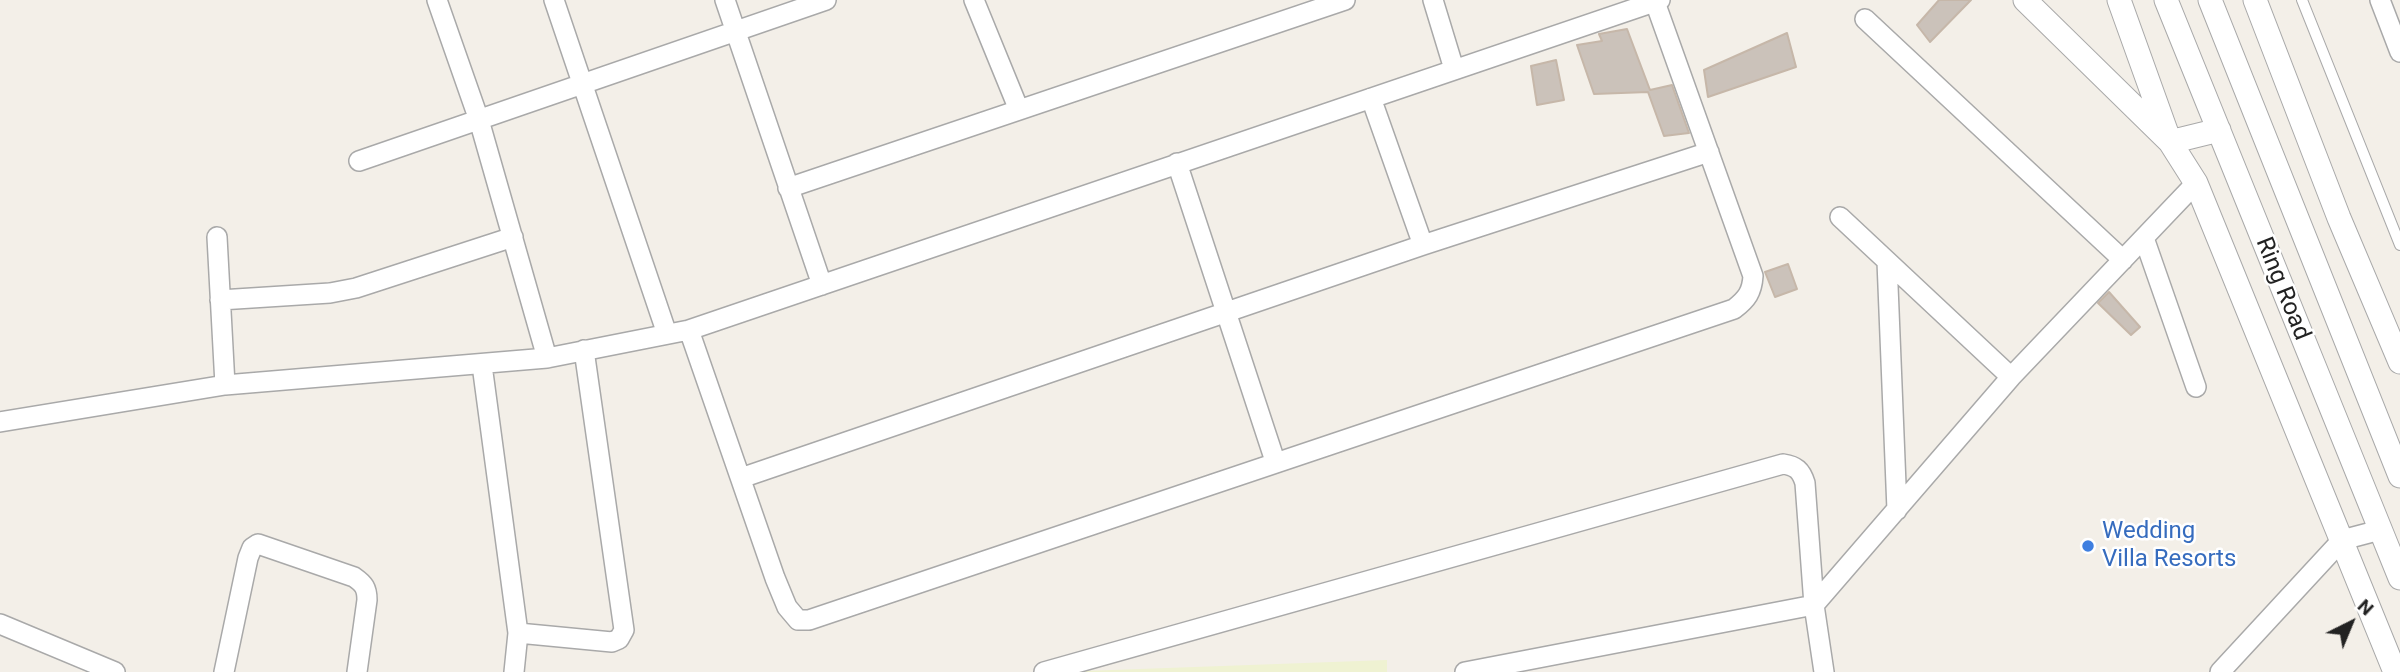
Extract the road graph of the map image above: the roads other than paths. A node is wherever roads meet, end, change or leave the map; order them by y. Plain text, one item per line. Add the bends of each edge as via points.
1 (437, 0) edge
2 (554, 0) edge
3 (725, 0) edge
4 (825, 0) edge
5 (974, 0) edge
6 (1345, 0) edge
7 (1433, 0) edge
8 (2025, 0) edge
9 (2119, 0) edge
10 (2166, 0) edge
11 (2210, 0) edge
12 (2255, 0) edge
13 (2302, 0) edge
14 (2380, 0) edge
15 (1658, 1) edge
16 (1865, 19) dead end
17 (735, 29) junction
18 (2400, 52) edge
19 (1454, 69) junction
20 (582, 85) junction
21 (1371, 98) junction
22 (1019, 110) junction
23 (479, 120) junction
24 (2219, 130) junction
25 (2170, 142) junction
26 (1709, 152) junction
27 (359, 161) dead end
28 (1177, 163) junction
29 (2196, 183) junction
30 (789, 188) junction
31 (1840, 217) dead end
32 (2339, 218) junction
33 (2303, 233) junction
34 (217, 237) dead end
35 (513, 237) junction
36 (2144, 238) junction
37 (1423, 245) junction
38 (2400, 245) edge
39 (2123, 260) junction
40 (1887, 261) junction
41 (822, 285) junction
42 (220, 300) junction
43 (1228, 312) junction
44 (689, 330) junction
45 (667, 334) junction
46 (584, 350) junction
47 (547, 358) junction
48 (2312, 362) junction
49 (2400, 362) edge
50 (482, 365) junction
51 (2276, 376) junction
52 (2011, 377) junction
53 (225, 386) junction
54 (2196, 387) dead end
55 (0, 422) edge
56 (1275, 461) junction
57 (2400, 476) edge
58 (741, 478) junction
59 (1897, 510) junction
60 (2380, 530) junction
61 (2342, 540) junction
62 (2400, 578) edge
63 (1814, 605) junction
64 (0, 624) edge
65 (518, 633) junction
66 (116, 672) edge
67 (224, 672) edge
68 (357, 672) edge
69 (514, 672) edge
70 (1044, 672) edge
71 (1465, 672) edge
72 (1824, 672) edge
73 (2220, 672) edge
74 (2395, 672) edge

1 - 23 street
2 - 20 street
3 - 17 street
4 - 17 street
5 - 22 street
6 - 22 street
7 - 19 street
8 - 25 street
9 - 25 street
10 - 24 street, Ring Road
11 - 33 street, Ring Road
12 - 32 street
13 - 38 lane
14 - 18 street
15 - 19 street
15 - 26 street
16 - 39 street
17 - 20 street
17 - 30 street
19 - 21 street
20 - 23 street
20 - 45 street
21 - 28 street
21 - 37 street
22 - 30 street
23 - 27 street
23 - 35 street
24 - 25 street
24 - 48 street, Ring Road
25 - 29 street
26 - 37 street
26 - 56 street via 1753,276 1746,300 1734,309
28 - 41 street
28 - 43 street
29 - 36 street
29 - 51 street
30 - 41 street
31 - 40 street
32 - 33 street
32 - 49 street
33 - 57 street, Ring Road
34 - 42 street
35 - 42 street via 356,288
35 - 47 street
36 - 39 street
36 - 54 street
37 - 43 street
39 - 52 street
40 - 52 street
40 - 59 street
41 - 44 street
42 - 53 street
43 - 56 street
43 - 58 street
44 - 45 street
44 - 58 street
45 - 46 street
46 - 47 street
46 - 65 street via 623,635 612,642
47 - 50 street
48 - 51 street
48 - 60 street, Ring Road
50 - 53 street
50 - 65 street
51 - 61 street
52 - 59 street
53 - 55 street
56 - 58 street via 809,620 798,620 787,607
59 - 63 street
60 - 61 street
60 - 62 street, Ring Road
61 - 73 street
61 - 74 street
63 - 70 street via 1805,483 1801,472 1783,464
63 - 71 street
63 - 72 street
64 - 66 street
65 - 69 street
67 - 68 street via 248,558 258,544 363,583 368,590

